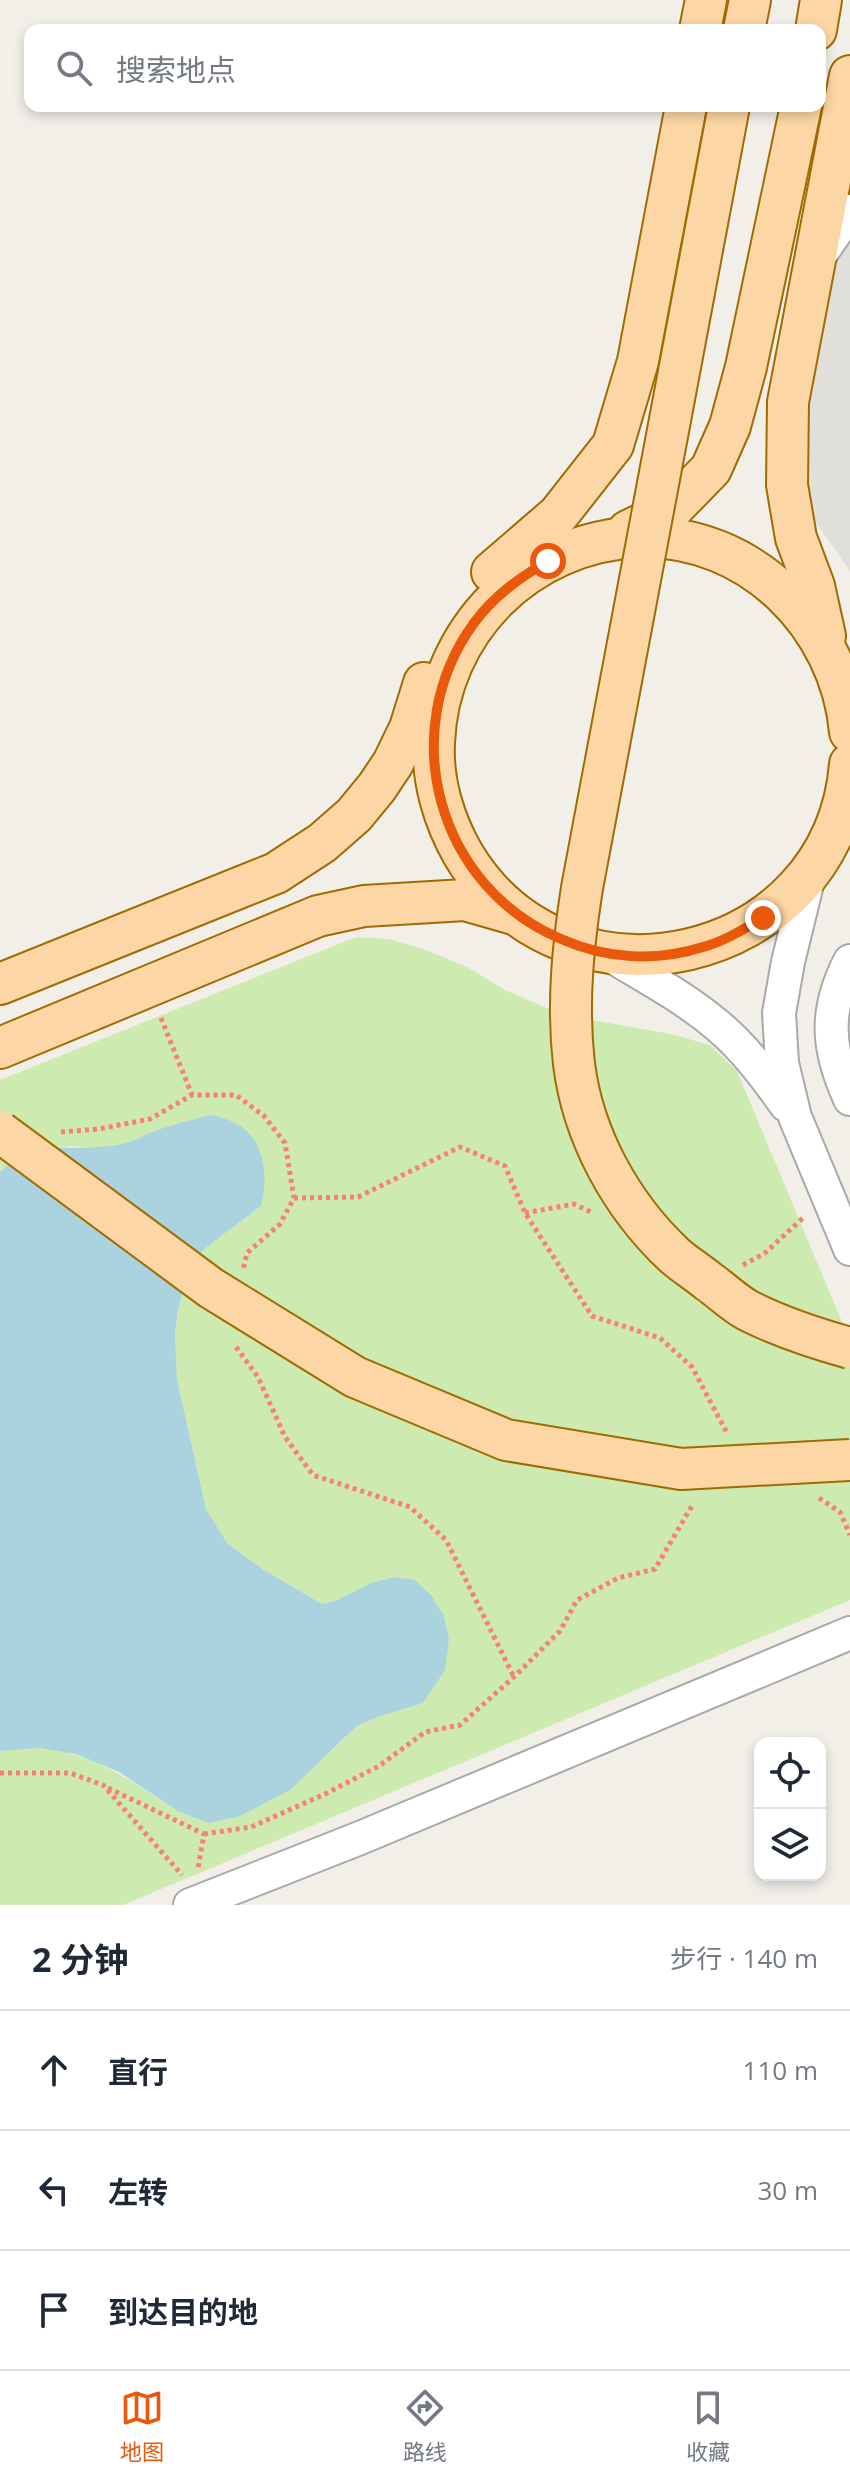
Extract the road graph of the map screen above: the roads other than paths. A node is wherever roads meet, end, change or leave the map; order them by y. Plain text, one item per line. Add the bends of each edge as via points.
1 (706, 0) edge
2 (750, 0) edge
3 (821, 0) edge
4 (701, 24) edge
5 (745, 24) edge
6 (817, 24) edge
7 (850, 76) edge
8 (685, 112) edge
9 (728, 112) edge
10 (800, 112) edge
11 (850, 211) edge
12 (814, 264) junction
13 (578, 548) junction
14 (519, 577) junction
15 (448, 627) junction
16 (828, 651) junction
17 (436, 714) junction
18 (850, 732) edge
19 (850, 764) edge
20 (810, 872) junction
21 (518, 915) junction
22 (608, 954) junction
23 (850, 961) edge
24 (0, 984) edge
25 (0, 1048) edge
26 (850, 1099) edge
27 (795, 1117) junction
28 (0, 1132) edge
29 (850, 1249) edge
30 (850, 1348) edge
31 (850, 1460) edge
32 (850, 1633) edge
33 (196, 1898) edge

1 - 4 main road
2 - 5 main road
3 - 6 main road
7 - 12 main road
8 - 15 main road via 638,361 613,445 558,515 473,589
9 - 30 main road, bridge via 582,888 571,979 575,1066 603,1162 629,1205 674,1255 744,1308 796,1332
10 - 13 main road via 738,396 711,469 671,510
11 - 12 street
12 - 16 main road via 788,402 787,485
13 - 14 main road
13 - 16 main road via 642,537 716,551 764,576 790,598
14 - 15 main road
14 - 17 main road via 462,642
15 - 17 main road via 436,679
15 - 24 main road via 393,763 354,815 322,843 276,873
16 - 18 main road via 841,682
17 - 21 main road via 436,779 456,841 472,869
19 - 20 main road via 840,813
20 - 22 main road via 763,918 735,935 673,955
20 - 27 street via 779,1013 782,1063
21 - 22 main road via 566,942
21 - 25 main road via 465,900 364,906 318,916
22 - 27 street via 718,1026
23 - 26 street via 831,1013 830,1042
27 - 29 street
28 - 31 main road, bridge via 211,1288 355,1377 506,1440 681,1469
32 - 33 street via 360,1838

